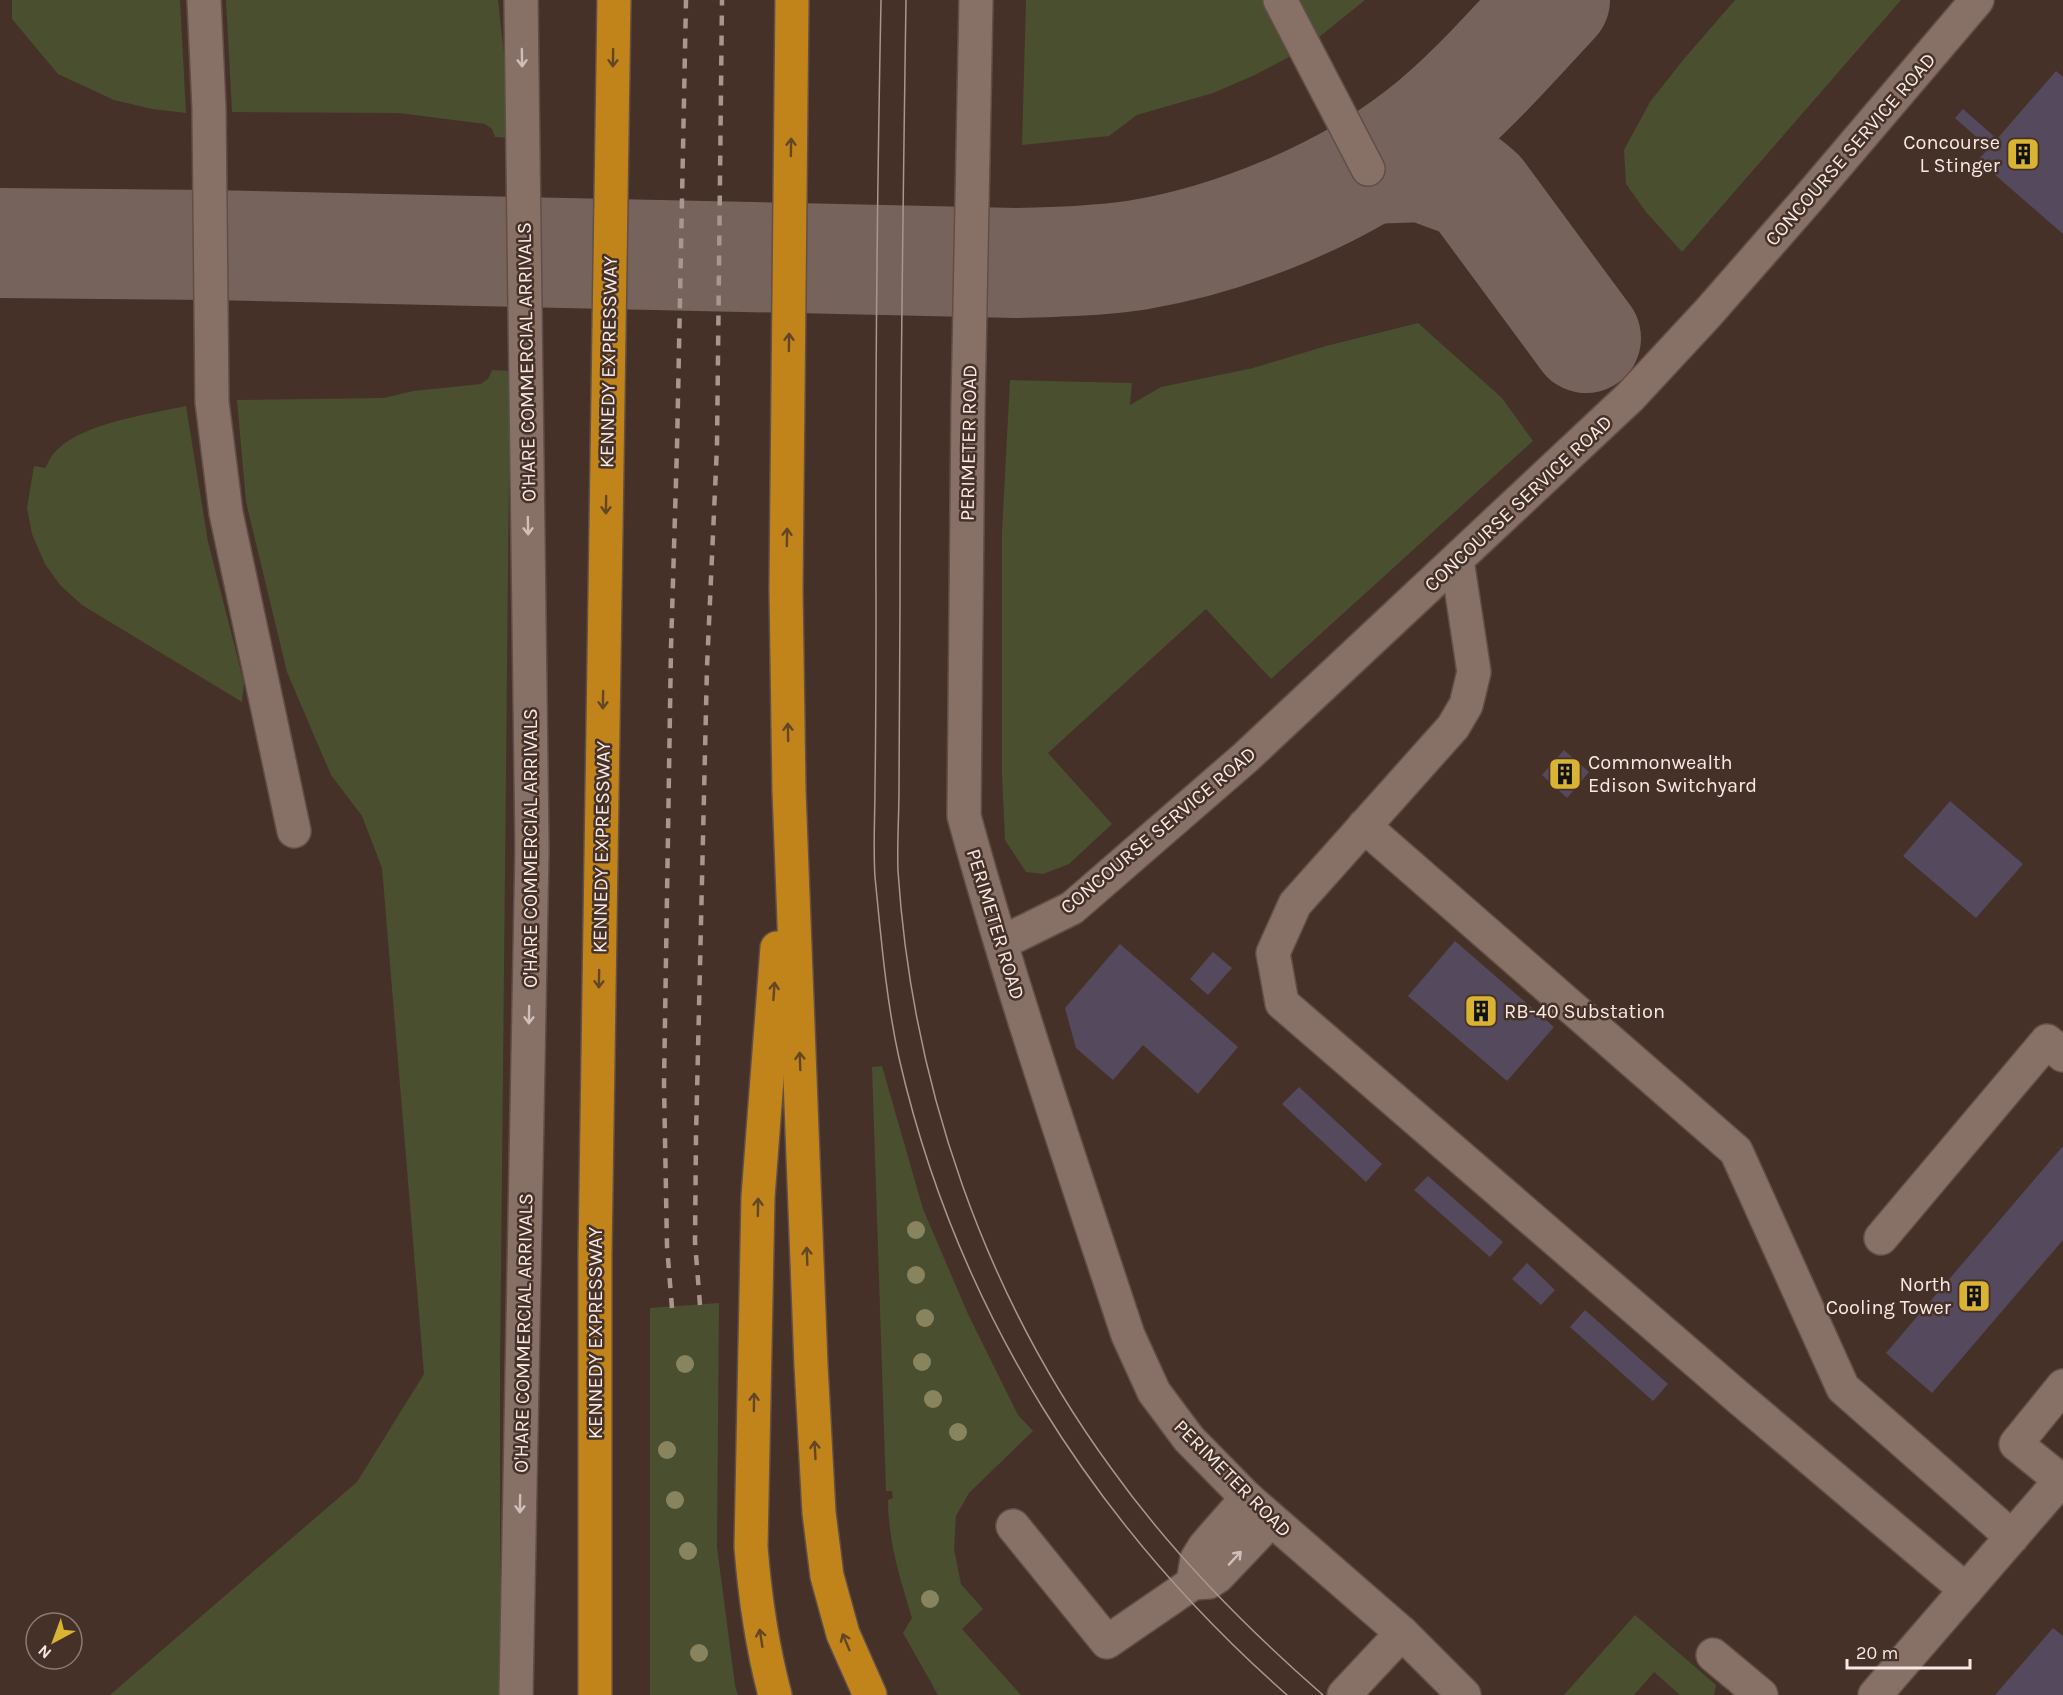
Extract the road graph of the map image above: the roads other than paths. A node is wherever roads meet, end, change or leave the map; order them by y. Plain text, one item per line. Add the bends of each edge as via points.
1 (204, 0) edge
2 (522, 0) edge
3 (614, 0) edge
4 (792, 0) edge
5 (976, 0) edge
6 (1280, 0) edge
7 (1977, 0) edge
8 (1368, 169) dead end
9 (1457, 560) junction
10 (789, 790) junction
11 (1364, 826) junction
12 (294, 831) dead end
13 (1001, 944) junction
14 (2058, 1040) edge
15 (1881, 1238) dead end
16 (2063, 1386) edge
17 (2062, 1481) edge
18 (1246, 1498) junction
19 (1271, 1520) junction
20 (1012, 1526) dead end
21 (2012, 1537) junction
22 (1193, 1583) junction
23 (1966, 1590) junction
24 (1402, 1633) junction
25 (1713, 1655) dead end
26 (516, 1695) edge
27 (595, 1695) edge
28 (775, 1695) edge
29 (870, 1695) edge
30 (1344, 1695) edge
31 (1464, 1695) edge
32 (1761, 1695) edge
33 (1875, 1695) edge

1 - 12 lane via 212,402 226,513
2 -> 26 lane, O'HARE COMMERCIAL ARRIVALS via 532,849
3 -> 27 highway, KENNEDY EXPRESSWAY via 595,1256
10 -> 4 highway via 786,590
5 - 13 lane, PERIMETER ROAD via 964,816
6 - 8 lane
7 - 9 lane, CONCOURSE SERVICE ROAD via 1807,200 1630,397
9 - 11 lane via 1474,672 1466,705 1453,727
9 - 13 lane, CONCOURSE SERVICE ROAD via 1246,757 1072,908
28 -> 10 highway via 764,1653 751,1547 758,1197
29 -> 10 highway via 843,1634 827,1576 819,1513
11 - 21 lane via 1736,1151 1843,1388
11 - 23 lane via 1294,904 1273,953 1282,1003
13 - 18 lane, PERIMETER ROAD via 1128,1335 1161,1402 1189,1439
14 - 15 lane
16 - 17 lane via 2016,1444
17 - 21 lane
18 - 19 lane, PERIMETER ROAD
18 - 22 lane via 1205,1546 1197,1559
22 -> 19 lane via 1209,1582 1218,1576
19 - 24 lane, PERIMETER ROAD
20 - 22 lane via 1107,1642
21 - 23 lane
23 - 33 lane
24 - 30 lane
24 - 31 lane, PERIMETER ROAD
25 - 32 lane

